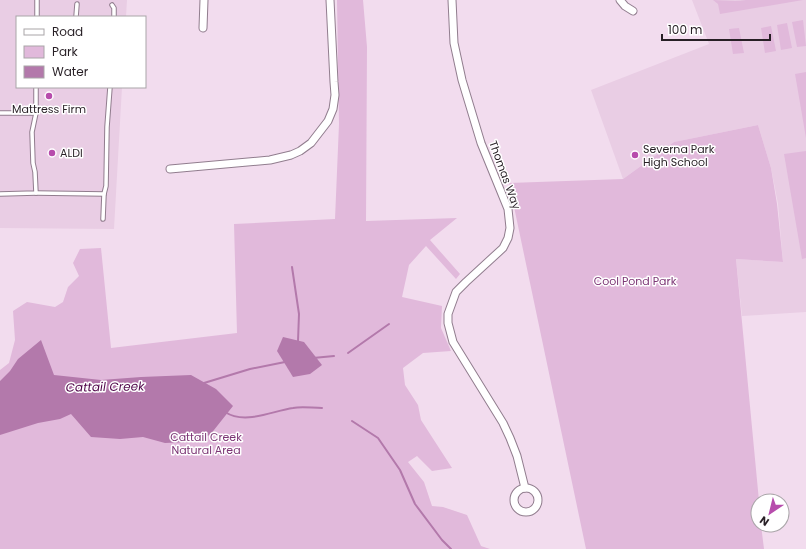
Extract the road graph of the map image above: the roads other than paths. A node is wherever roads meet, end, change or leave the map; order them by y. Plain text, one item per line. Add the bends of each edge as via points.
1 (37, 0) edge
2 (204, 0) edge
3 (330, 0) edge
4 (452, 0) edge
5 (620, 0) edge
6 (76, 4) dead end
7 (112, 5) dead end
8 (633, 11) dead end
9 (37, 16) edge
10 (76, 16) edge
11 (114, 16) edge
12 (203, 28) dead end
13 (36, 88) edge
14 (110, 88) edge
15 (0, 113) edge
16 (36, 113) junction
17 (170, 169) dead end
18 (36, 193) junction
19 (0, 194) edge
20 (104, 194) junction
21 (102, 219) dead end
22 (525, 488) dead end

1 - 9 lane
2 - 12 street
3 - 17 street via 335,88 333,109 328,121 311,143 291,155 270,160
4 - 22 street, Thomas Way via 454,43 462,80 481,143 508,209 510,228 503,248 456,292 448,314 448,323 453,342 503,423 517,456
5 - 8 street
6 - 10 lane
7 - 11 lane
13 - 16 lane
14 - 20 lane
15 - 16 lane
16 - 18 lane via 32,132
18 - 19 lane
18 - 20 lane
20 - 21 lane

